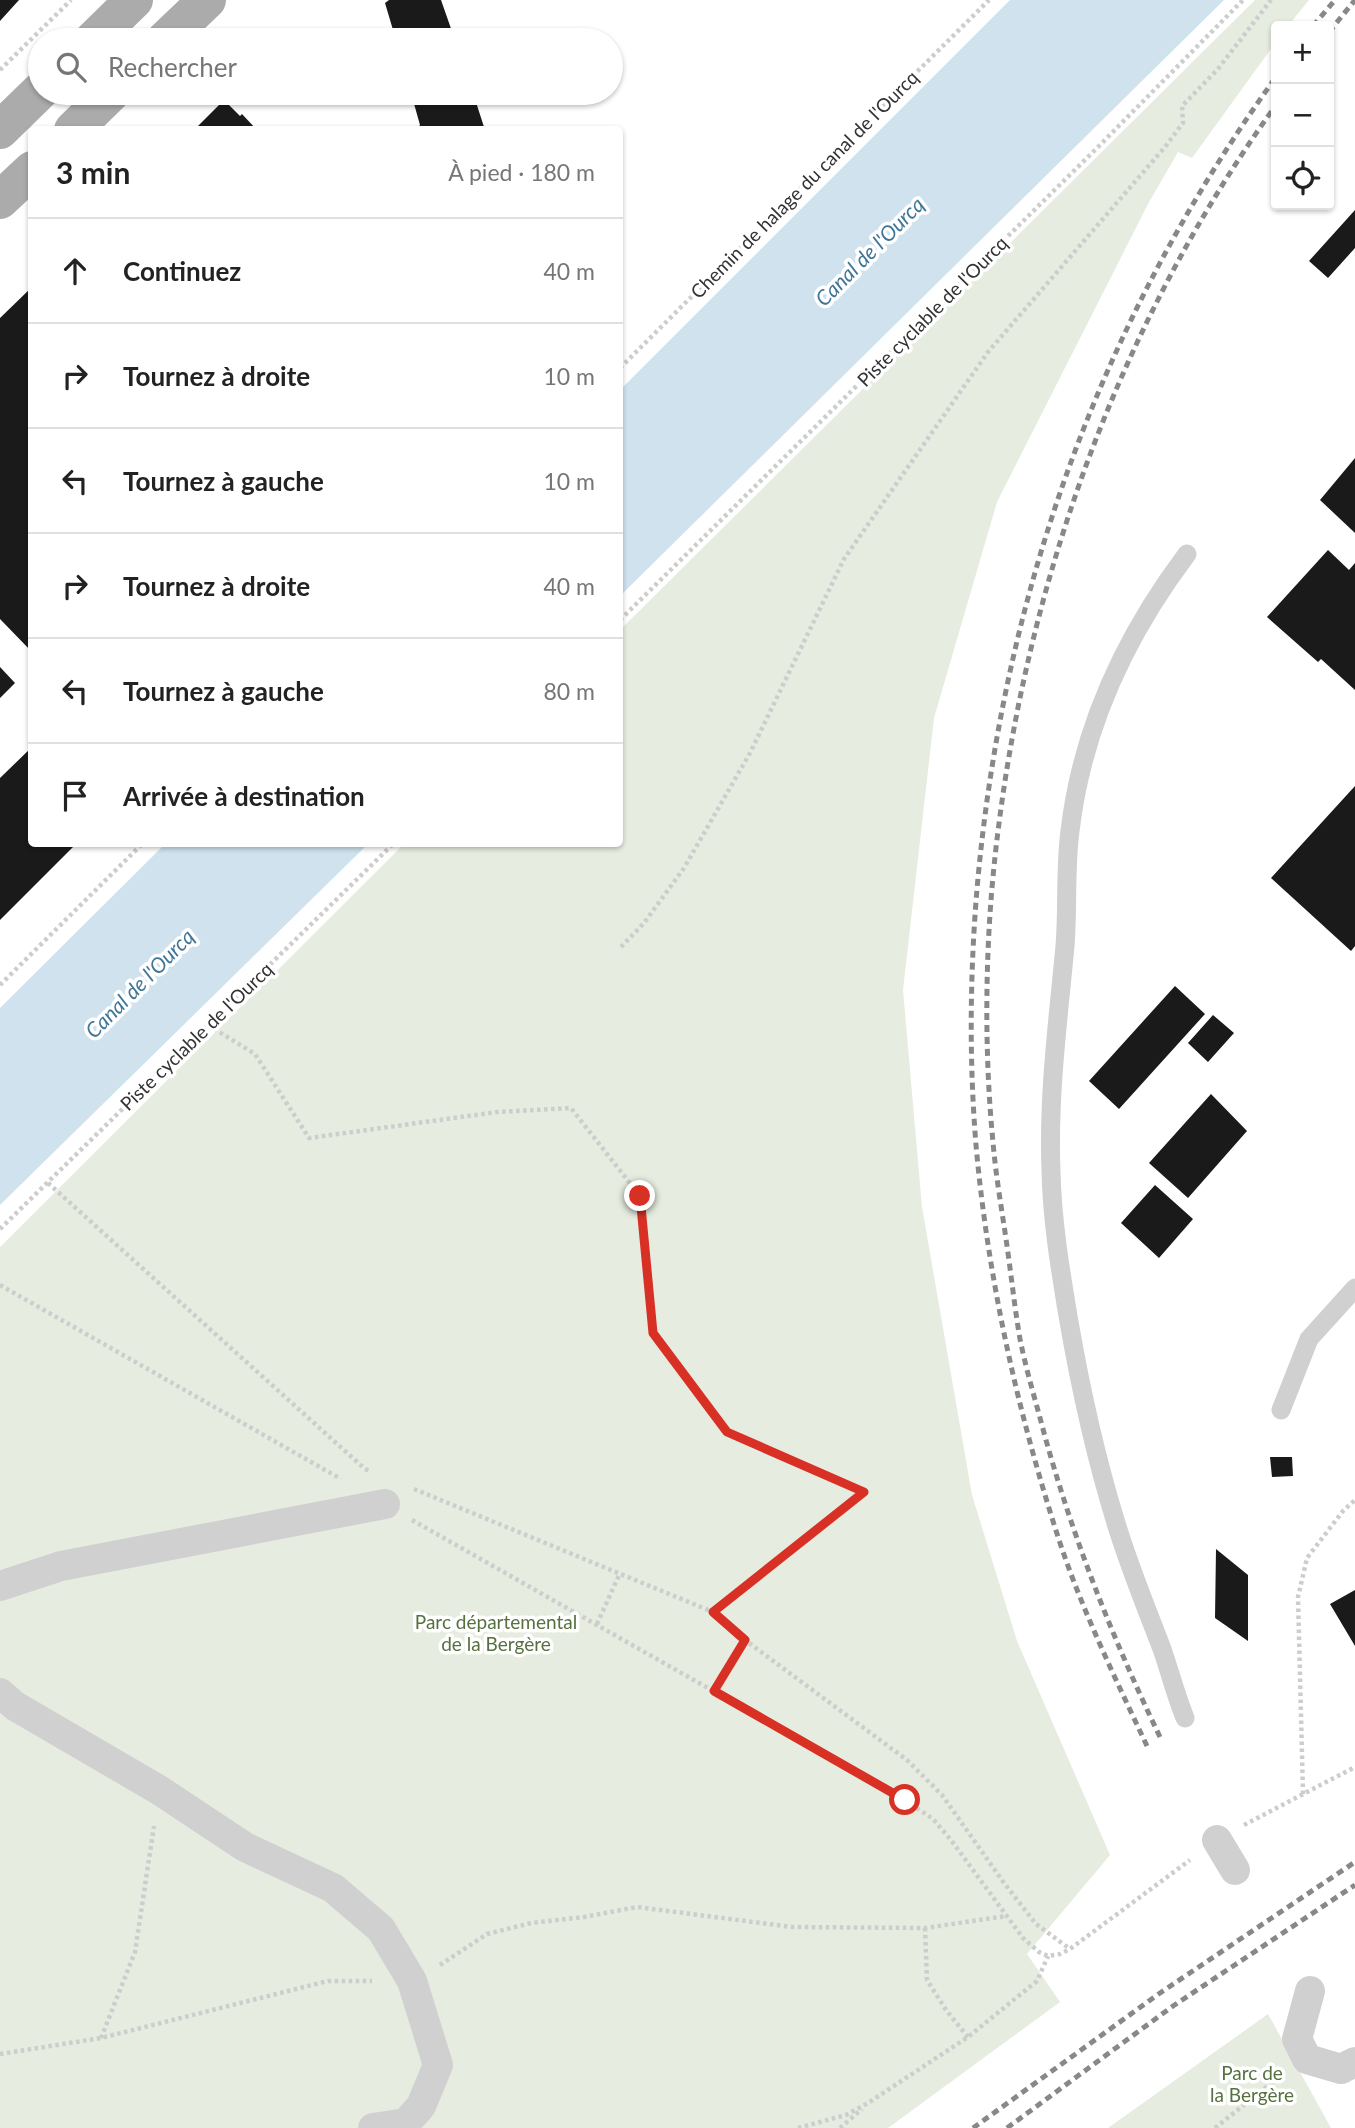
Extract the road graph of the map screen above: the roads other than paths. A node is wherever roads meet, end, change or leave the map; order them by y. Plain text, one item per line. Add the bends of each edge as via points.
1 (134, 0) edge
2 (207, 0) edge
3 (105, 28) edge
4 (178, 28) edge
5 (28, 103) edge
6 (99, 105) edge
7 (77, 126) edge
8 (0, 130) edge
9 (28, 174) edge
10 (0, 200) edge
11 (1186, 554) dead end
12 (1355, 1289) edge
13 (1281, 1410) dead end
14 (395, 1495) road end
15 (0, 1586) edge
16 (0, 1693) edge
17 (1185, 1718) dead end
18 (1217, 1840) road end
19 (1235, 1870) dead end
20 (1310, 1991) dead end
21 (1355, 2062) edge
22 (373, 2128) edge

1 - 3 main road
2 - 4 main road
5 - 8 main road
6 - 7 main road
9 - 10 main road
11 - 17 lane via 1124,653 1095,722 1076,786 1050,1168 1064,1293 1095,1448 1116,1523
12 - 13 lane via 1309,1339
14 - 15 street via 61,1566
16 - 22 street via 245,1847 333,1888 381,1929 412,1981 438,2065 421,2106 406,2123
18 - 19 street
20 - 21 street via 1297,2039 1307,2059 1341,2069

